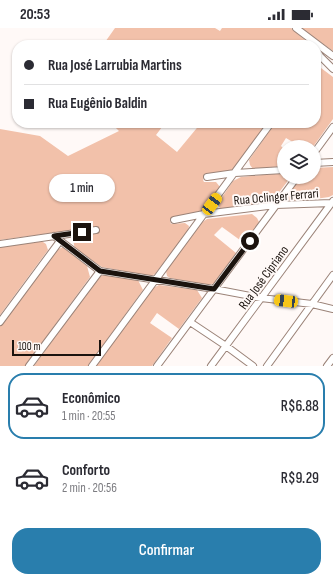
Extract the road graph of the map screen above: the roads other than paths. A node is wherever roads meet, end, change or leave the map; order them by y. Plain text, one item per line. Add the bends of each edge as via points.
1 (296, 28) edge
2 (311, 40) edge
3 (321, 47) edge
4 (324, 49) junction
5 (321, 54) edge
6 (333, 56) edge
7 (321, 61) edge
8 (333, 69) edge
9 (333, 127) edge
10 (267, 128) edge
11 (321, 143) edge
12 (333, 162) edge
13 (321, 163) edge
14 (277, 170) edge
15 (235, 173) junction
16 (207, 177) dead end
17 (292, 184) edge
18 (332, 202) edge
19 (276, 205) junction
20 (204, 214) junction
21 (174, 220) dead end
22 (96, 230) dead end
23 (54, 236) junction
24 (60, 241) junction
25 (0, 244) edge
26 (100, 271) junction
27 (333, 275) edge
28 (156, 280) junction
29 (214, 289) junction
30 (261, 298) junction
31 (312, 304) junction
32 (333, 309) edge
33 (0, 322) edge
34 (190, 322) junction
35 (226, 346) junction
36 (333, 358) edge
37 (29, 366) edge
38 (92, 366) edge
39 (157, 366) edge
40 (211, 366) edge
41 (253, 366) edge
42 (267, 366) edge
43 (327, 366) edge

1 - 2 street
3 - 4 street
4 - 5 street
4 - 6 street
7 - 8 street
9 - 11 street
10 - 15 street
12 - 13 street
14 - 15 street
15 - 16 street
15 - 20 street
17 - 19 street
18 - 19 street, Rua Oclinger Ferrari
18 - 30 street, Rua José Cipriano
19 - 20 street, Rua Oclinger Ferrari
19 - 29 street
20 - 21 street, Rua Oclinger Ferrari
20 - 28 street
22 - 23 street
23 - 24 street
23 - 25 street
24 - 26 street
24 - 33 street
26 - 28 street
26 - 37 street
27 - 31 street
28 - 29 street
28 - 38 street
29 - 30 street
29 - 34 street
30 - 31 street
30 - 35 street, Rua José Cipriano
31 - 32 street
31 - 42 street
34 - 35 street
34 - 39 street
35 - 40 street, Rua José Cipriano
35 - 41 street
36 - 43 street

